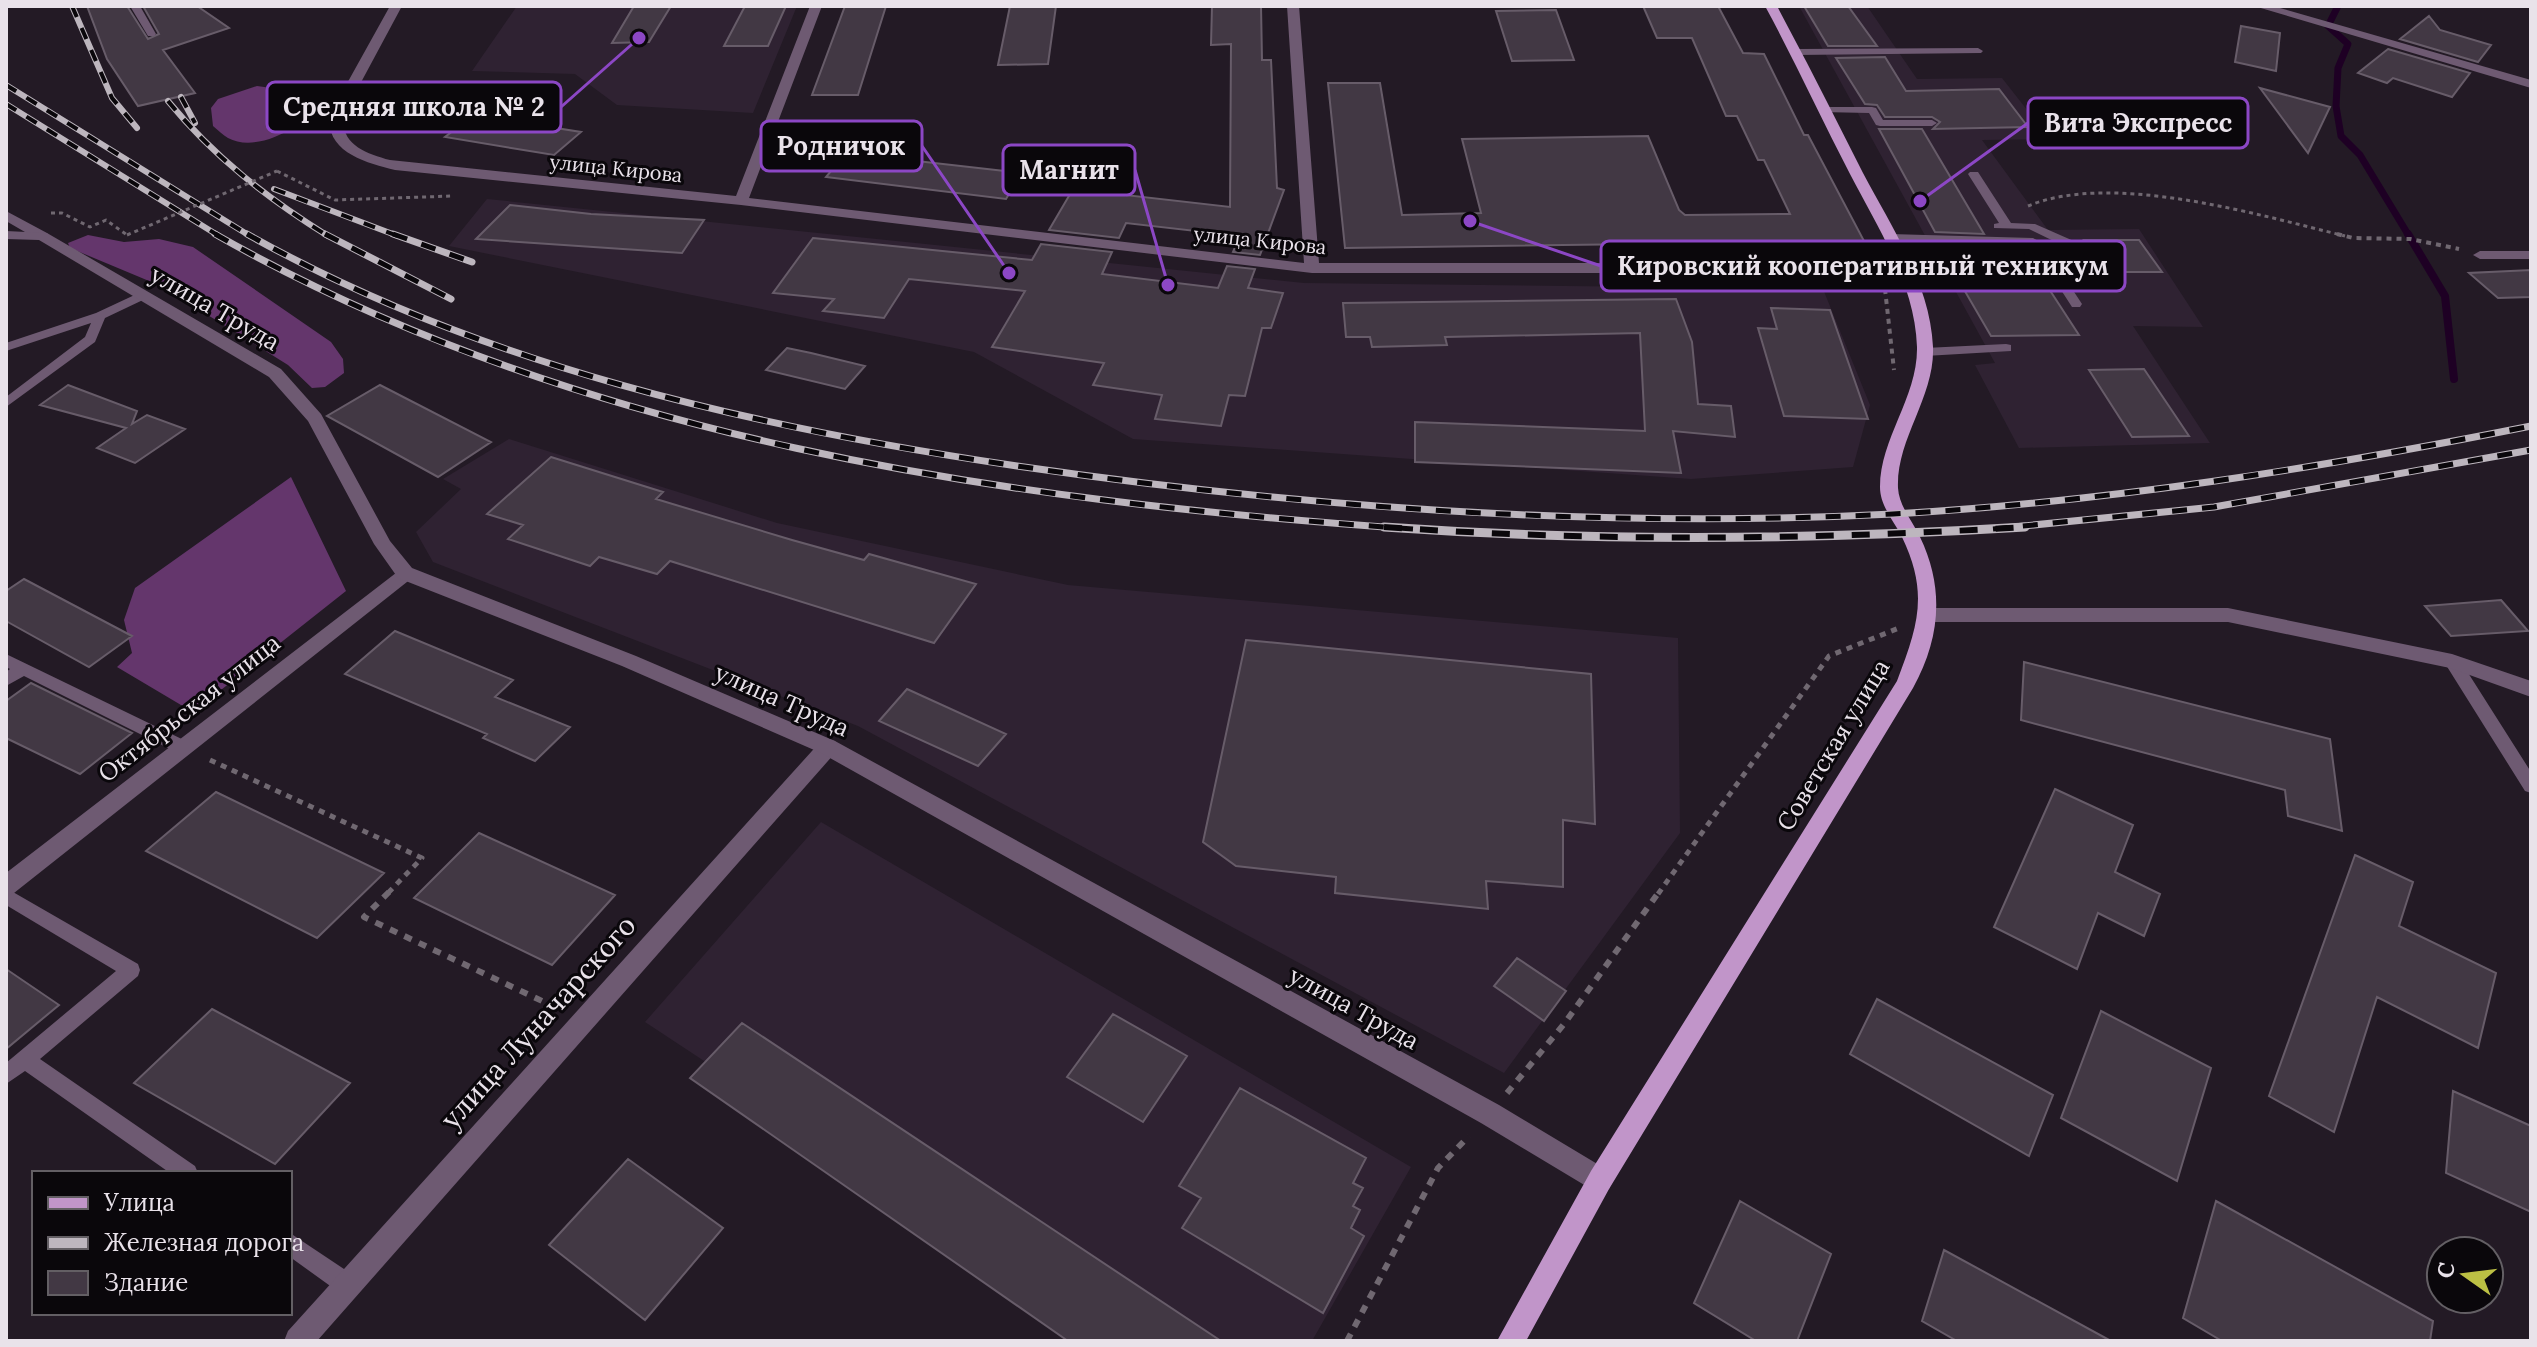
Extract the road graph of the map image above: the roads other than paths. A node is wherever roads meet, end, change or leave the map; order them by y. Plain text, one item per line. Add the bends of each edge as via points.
1 (135, 6) edge
2 (396, 6) edge
3 (816, 6) edge
4 (1293, 6) edge
5 (1771, 6) edge
6 (2260, 6) edge
7 (2328, 6) edge
8 (2311, 21) junction
9 (151, 34) dead end
10 (1978, 51) dead end
11 (1796, 52) junction
12 (2531, 84) edge
13 (1825, 110) junction
14 (1932, 123) dead end
15 (1974, 174) dead end
16 (741, 201) junction
17 (6, 215) edge
18 (2004, 221) junction
19 (1887, 232) junction
20 (6, 235) edge
21 (42, 236) junction
22 (2072, 245) dead end
23 (2480, 255) road end
24 (2531, 255) edge
25 (1312, 268) junction
26 (1902, 268) junction
27 (141, 296) junction
28 (2076, 304) dead end
29 (100, 316) junction
30 (6, 347) edge
31 (2006, 348) dead end
32 (1925, 352) junction
33 (6, 403) edge
34 (405, 573) junction
35 (1931, 615) junction
36 (6, 660) edge
37 (2452, 661) junction
38 (24, 668) junction
39 (6, 680) edge
40 (2531, 689) edge
41 (828, 747) junction
42 (184, 748) junction
43 (2531, 786) edge
44 (6, 886) edge
45 (6, 896) edge
46 (24, 1059) junction
47 (6, 1075) edge
48 (185, 1171) edge
49 (1600, 1180) junction
50 (292, 1245) edge
51 (348, 1285) junction
52 (298, 1341) edge
53 (1511, 1341) edge

1 - 9 lane
2 - 16 street, улица Кирова via 334,127 337,138 373,160
3 - 16 street
4 - 25 street
5 - 11 main road, Советская улица
6 - 8 street
7 - 8 street
8 - 12 street
10 - 11 lane
11 - 13 main road, Советская улица
13 - 14 lane via 1872,110 1880,123
13 - 19 main road, Советская улица
15 - 18 lane
16 - 25 street, улица Кирова
17 - 21 street, улица Труда
18 - 19 lane
18 - 22 lane via 2031,226
19 - 26 main road, Советская улица
19 - 28 lane via 2029,240
20 - 21 street
21 - 27 street, улица Труда
23 - 24 street
25 - 26 street, улица Кирова
26 - 32 main road, Советская улица via 1918,309
27 - 29 lane
27 - 34 street, улица Труда via 275,373 315,418 383,544
29 - 30 lane
29 - 33 lane via 91,339
31 - 32 lane
32 - 35 main road, Советская улица via 1923,383 1889,488 1924,568
34 - 41 street, улица Труда
34 - 42 street, Октябрьская улица
35 - 37 street via 2228,615
35 - 49 main road, Советская улица via 1906,683
36 - 38 lane
37 - 40 street
37 - 43 lane
38 - 39 lane
38 - 42 lane
41 - 49 street, улица Труда
41 - 51 street, улица Луначарского
42 - 44 street, Октябрьская улица
45 - 46 lane via 131,970
46 - 47 lane
46 - 48 lane
49 - 53 main road, Советская улица
50 - 51 lane
51 - 52 street, улица Луначарского

